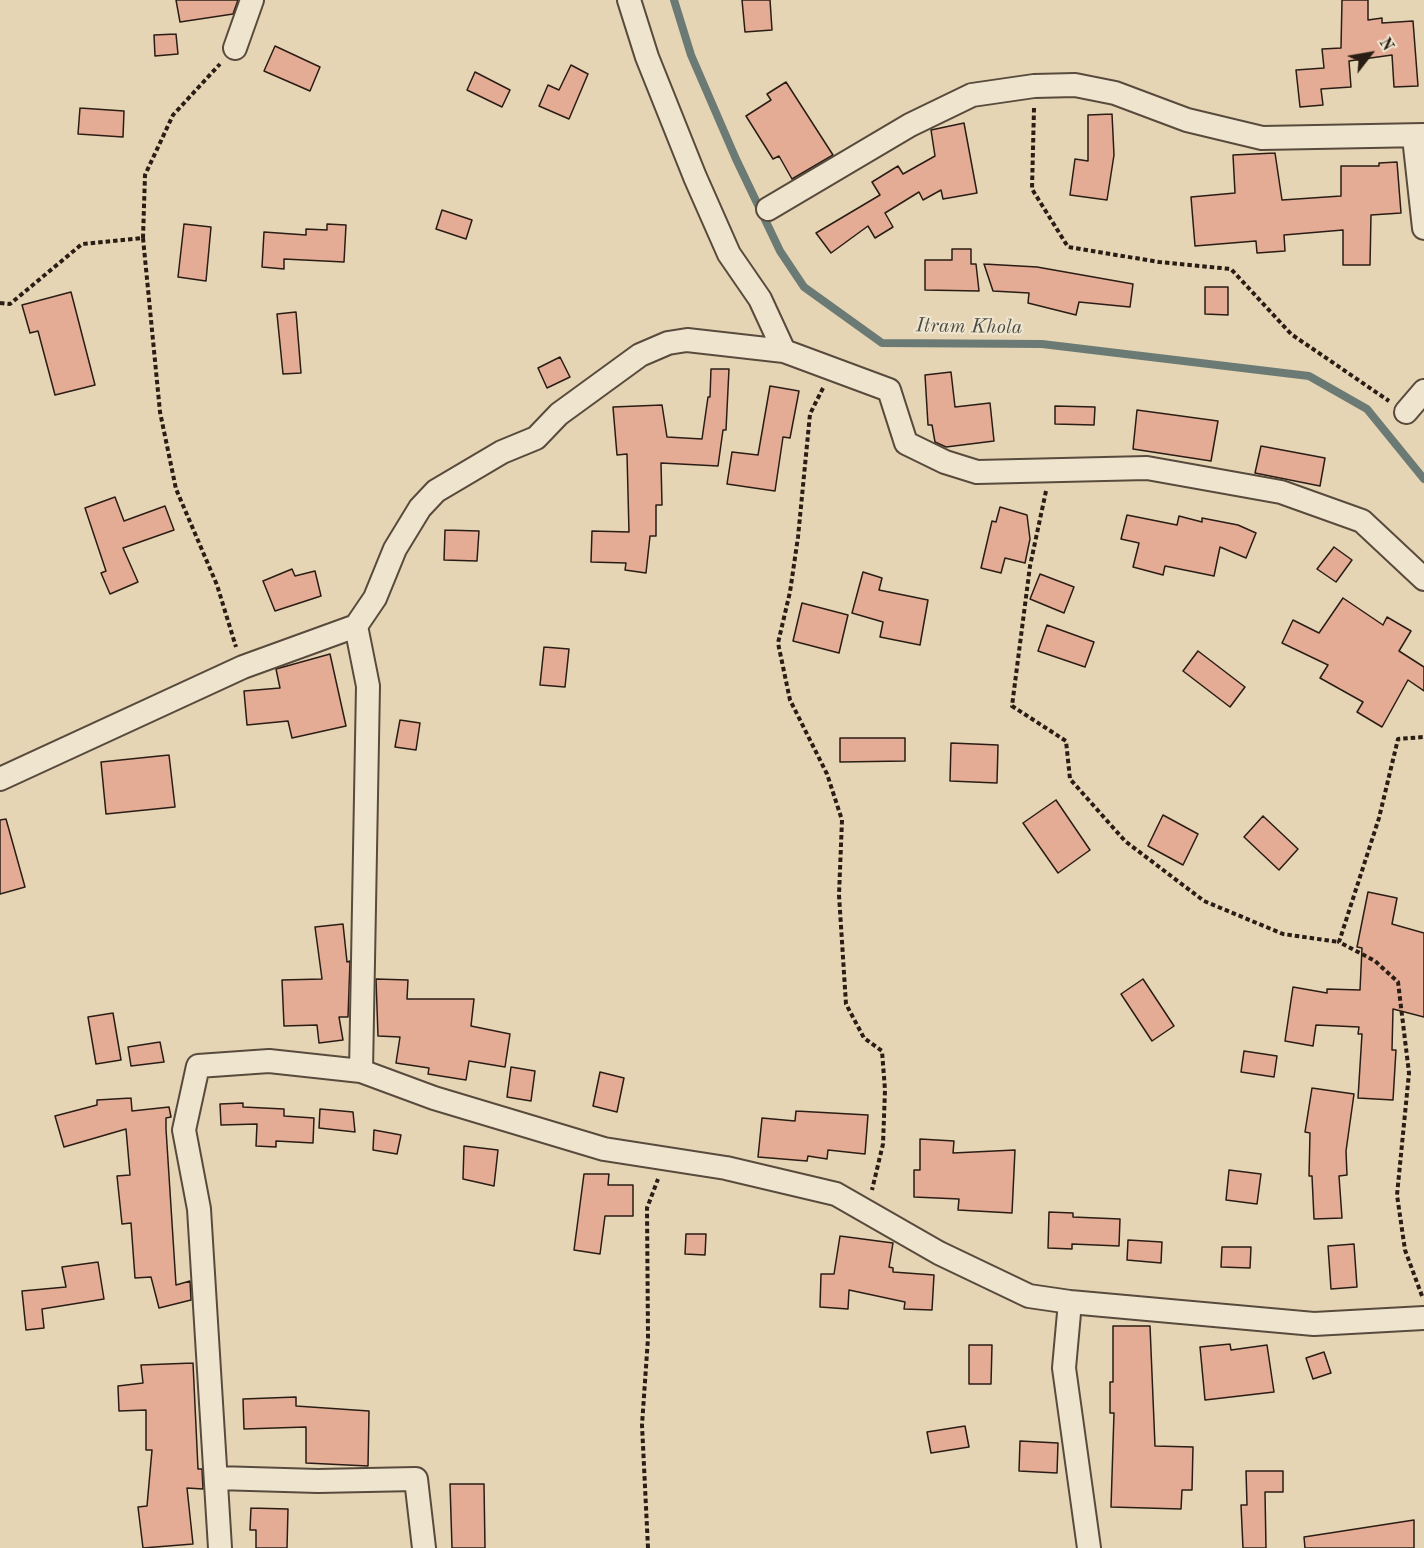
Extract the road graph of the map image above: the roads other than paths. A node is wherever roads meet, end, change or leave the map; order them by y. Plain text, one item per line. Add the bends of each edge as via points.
1 (252, 0) edge
2 (629, 0) edge
3 (235, 48) road end
4 (1419, 136) edge
5 (768, 209) dead end
6 (1424, 228) edge
7 (784, 351) junction
8 (1424, 391) edge
9 (1406, 412) road end
10 (1424, 579) edge
11 (356, 626) junction
12 (0, 779) edge
13 (361, 1071) junction
14 (1070, 1302) junction
15 (1424, 1317) edge
16 (217, 1478) junction
17 (220, 1548) edge
18 (424, 1548) edge
19 (1089, 1548) edge

1 - 3 street
2 - 7 street via 651,67 729,254 760,299
4 - 5 street via 1262,138 1187,120 1115,93 1075,85 1034,86 972,95 910,125
4 - 6 street
7 - 10 street via 889,390 906,443 945,462 977,472 1147,468 1281,492 1362,521
7 - 11 street via 687,340 640,355 559,414 536,438 502,452 436,491 407,528 375,598
8 - 9 street
11 - 12 street via 243,667
11 - 13 street via 368,686
13 - 14 street via 434,1098 604,1149 726,1168 836,1194 939,1253 1029,1296
13 - 16 street via 269,1061 198,1066 184,1130 199,1209
14 - 15 street via 1314,1324
14 - 19 street via 1064,1368
16 - 17 street
16 - 18 street via 416,1479

